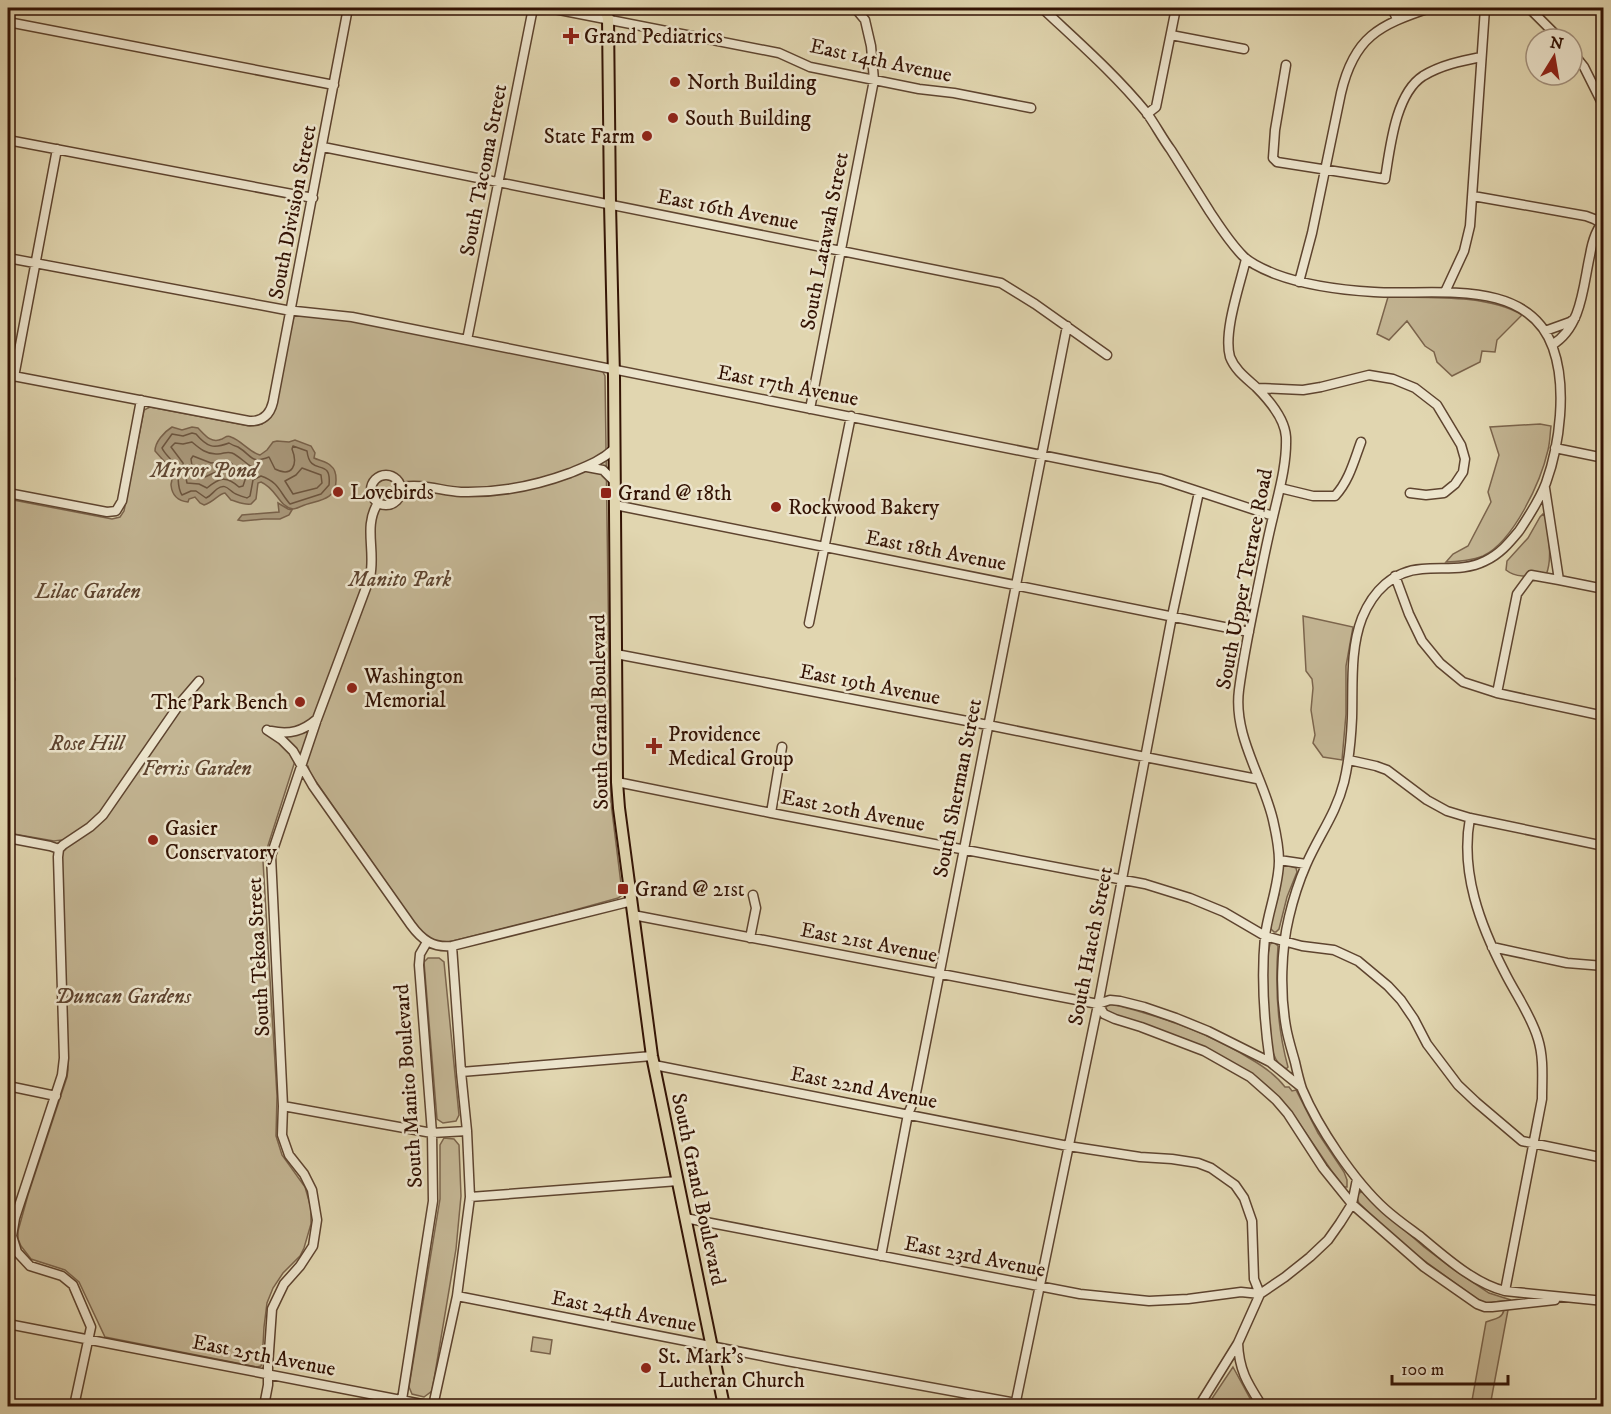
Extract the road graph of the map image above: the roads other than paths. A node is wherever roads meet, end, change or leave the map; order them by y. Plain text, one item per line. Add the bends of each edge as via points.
1 (348, 8) edge
2 (533, 8) edge
3 (549, 8) edge
4 (855, 8) edge
5 (1042, 8) edge
6 (1176, 8) edge
7 (1392, 8) edge
8 (1430, 8) edge
9 (1485, 8) edge
10 (1529, 8) edge
11 (573, 9) edge
12 (606, 13) edge
13 (1397, 19) junction
14 (8, 22) edge
15 (1548, 27) edge
16 (1171, 35) junction
17 (1244, 49) dead end
18 (1481, 57) junction
19 (1287, 65) dead end
20 (1584, 68) edge
21 (874, 80) junction
22 (334, 85) junction
23 (1599, 90) edge
24 (1604, 107) edge
25 (1031, 108) dead end
26 (1147, 114) junction
27 (8, 140) edge
28 (323, 147) junction
29 (57, 149) junction
30 (1326, 170) junction
31 (499, 181) junction
32 (1473, 196) junction
33 (313, 198) junction
34 (610, 204) junction
35 (1602, 222) edge
36 (840, 250) junction
37 (8, 258) edge
38 (1246, 259) junction
39 (35, 263) junction
40 (1299, 282) junction
41 (1445, 292) junction
42 (291, 311) junction
43 (1575, 318) junction
44 (1067, 327) junction
45 (1545, 331) junction
46 (467, 340) junction
47 (1552, 345) junction
48 (1107, 355) dead end
49 (614, 369) junction
50 (11, 376) edge
51 (1258, 388) junction
52 (141, 400) junction
53 (810, 408) junction
54 (851, 416) junction
55 (1361, 442) dead end
56 (1555, 448) junction
57 (614, 449) junction
58 (1041, 455) junction
59 (1604, 458) edge
60 (583, 468) junction
61 (615, 482) junction
62 (402, 487) junction
63 (1545, 487) junction
64 (1280, 488) junction
65 (1199, 492) junction
66 (8, 493) edge
67 (1410, 493) dead end
68 (378, 503) junction
69 (615, 505) junction
70 (1273, 516) junction
71 (825, 546) junction
72 (1395, 576) junction
73 (1559, 580) junction
74 (1016, 585) junction
75 (1604, 589) edge
76 (1172, 616) junction
77 (809, 623) dead end
78 (1249, 632) junction
79 (616, 654) junction
80 (199, 681) dead end
81 (1497, 693) junction
82 (1604, 716) edge
83 (317, 719) junction
84 (988, 724) junction
85 (782, 747) dead end
86 (1145, 757) junction
87 (1349, 760) junction
88 (301, 766) junction
89 (1257, 778) junction
90 (617, 782) junction
91 (771, 813) junction
92 (1470, 818) junction
93 (8, 838) edge
94 (1604, 846) edge
95 (59, 849) junction
96 (963, 850) junction
97 (1279, 860) junction
98 (1306, 864) junction
99 (1122, 880) junction
100 (753, 896) dead end
101 (632, 901) junction
102 (633, 915) junction
103 (1266, 936) junction
104 (750, 938) junction
105 (1285, 941) junction
106 (427, 942) junction
107 (452, 946) junction
108 (1492, 947) junction
109 (1604, 966) edge
110 (938, 974) junction
111 (1098, 1004) junction
112 (653, 1060) junction
113 (1270, 1062) junction
114 (461, 1072) junction
115 (8, 1086) edge
116 (1302, 1088) junction
117 (56, 1096) junction
118 (283, 1106) junction
119 (908, 1114) junction
120 (467, 1131) junction
121 (432, 1133) junction
122 (1533, 1144) junction
123 (1068, 1146) junction
124 (1604, 1158) edge
125 (1357, 1179) junction
126 (678, 1180) junction
127 (470, 1197) junction
128 (1352, 1204) junction
129 (685, 1218) junction
130 (881, 1256) junction
131 (1039, 1287) junction
132 (1505, 1291) junction
133 (1260, 1294) junction
134 (457, 1296) junction
135 (1571, 1298) junction
136 (1604, 1301) edge
137 (8, 1324) edge
138 (89, 1340) junction
139 (1238, 1343) junction
140 (711, 1346) junction
141 (268, 1374) junction
142 (402, 1403) edge
143 (1015, 1405) edge
144 (74, 1407) edge
145 (264, 1407) edge
146 (432, 1407) edge
147 (724, 1407) edge
148 (1033, 1407) edge
149 (1199, 1407) edge
150 (1262, 1407) edge

1 - 22 street, South Division Street
2 - 31 street, South Tacoma Street
3 - 11 street, East 14th Avenue
4 - 21 street, South Latawah Street via 865,20
5 - 26 street
6 - 16 street
7 - 13 street
8 - 13 street
9 - 18 street
10 - 15 street
11 - 12 street, East 14th Avenue
12 - 21 street, East 14th Avenue
12 - 34 main road, South Grand Boulevard
13 - 30 street via 1366,40 1351,62
14 - 22 street
16 - 17 street
16 - 26 street via 1156,107
18 - 30 street via 1445,65 1408,90 1384,179
18 - 32 street
19 - 30 street via 1273,158
20 - 23 street
21 - 25 street, East 14th Avenue
21 - 36 street, South Latawah Street
22 - 28 street, South Division Street
23 - 24 street
26 - 38 street
27 - 29 street
28 - 31 street, East 16th Avenue
28 - 33 street, South Division Street
29 - 33 street
29 - 39 street
30 - 40 street
31 - 34 street, East 16th Avenue
31 - 46 street, South Tacoma Street
32 - 35 street
32 - 41 street via 1464,251
33 - 42 street, South Division Street
34 - 36 street, East 16th Avenue
34 - 49 main road, South Grand Boulevard
35 - 43 street via 1593,241
36 - 44 street, East 16th Avenue via 1001,283
36 - 53 street, South Latawah Street
37 - 39 street, East 17th Avenue
38 - 40 street
38 - 51 street, South Upper Terrace Road via 1228,341 1230,357 1241,375
39 - 42 street, East 17th Avenue
39 - 50 street
40 - 41 street via 1378,293
41 - 45 street via 1512,303 1531,314
42 - 46 street, East 17th Avenue via 344,316
42 - 52 street, South Division Street via 273,405 262,419 249,421
43 - 45 street
43 - 47 street
44 - 48 street, East 16th Avenue
44 - 58 street, South Sherman Street
45 - 47 street
46 - 49 street, East 17th Avenue
47 - 56 street via 1560,394
49 - 53 street, East 17th Avenue
49 - 57 main road, South Grand Boulevard
50 - 52 street
51 - 64 street, South Upper Terrace Road via 1278,414 1286,435
51 - 67 street via 1303,390 1369,375 1415,388 1437,405 1465,459 1463,471 1444,494
52 - 66 street via 121,503 116,510 107,512
53 - 54 street, East 17th Avenue
54 - 58 street, East 17th Avenue
54 - 71 street
55 - 64 street via 1347,480 1335,496 1313,496
56 - 59 street
56 - 63 street
57 - 60 street
57 - 61 main road, South Grand Boulevard
58 - 65 street, East 17th Avenue via 1161,479
58 - 74 street, South Sherman Street
60 - 61 street via 603,470
60 - 62 street via 537,484 503,490 462,492
61 - 69 main road, South Grand Boulevard
62 - 68 street via 395,503
62 - 68 street via 390,475 377,478 371,493
63 - 72 street via 1525,522 1498,554 1480,564 1420,569
63 - 73 street
64 - 70 street, South Upper Terrace Road
65 - 70 street, East 17th Avenue
65 - 76 street, South Hatch Street
68 - 83 street, South Tekoa Street via 370,520 370,577
69 - 71 street, East 18th Avenue
69 - 79 main road, South Grand Boulevard
70 - 78 street, South Upper Terrace Road
71 - 74 street, East 18th Avenue
71 - 77 street
72 - 81 street via 1422,641 1440,663 1463,682
72 - 87 street via 1375,596 1362,619 1353,670
73 - 75 street
73 - 81 street via 1531,575 1519,590
74 - 76 street, East 18th Avenue
74 - 84 street, South Sherman Street
76 - 78 street, East 18th Avenue
76 - 86 street, South Hatch Street
78 - 89 street, South Upper Terrace Road via 1239,693 1240,723
79 - 84 street, East 19th Avenue
79 - 90 main road, South Grand Boulevard
80 - 95 street via 103,815
81 - 82 street
83 - 88 street, South Tekoa Street
83 - 88 street via 294,733 267,730 290,747
84 - 86 street, East 19th Avenue
84 - 96 street, South Sherman Street
85 - 91 street
86 - 89 street, East 19th Avenue
86 - 99 street, South Hatch Street
87 - 92 street via 1387,770 1446,812
87 - 98 street via 1334,811
88 - 106 street via 411,925
88 - 118 street, South Tekoa Street via 271,856
89 - 97 street, South Upper Terrace Road via 1273,820
90 - 91 street, East 20th Avenue
90 - 101 main road, South Grand Boulevard
91 - 96 street, East 20th Avenue
92 - 94 street
92 - 108 street via 1467,848 1471,882
93 - 95 street
95 - 117 street via 64,1058
96 - 99 street, East 20th Avenue
96 - 110 street, South Sherman Street
97 - 98 street
97 - 103 street, South Upper Terrace Road
98 - 105 street
99 - 103 street, East 20th Avenue via 1190,898
99 - 111 street, South Hatch Street
100 - 104 street via 756,908
101 - 102 main road, South Grand Boulevard
101 - 107 street
102 - 104 street, East 21st Avenue
102 - 112 main road, South Grand Boulevard
103 - 105 street, East 20th Avenue
103 - 113 street, South Upper Terrace Road via 1263,995
104 - 110 street, East 21st Avenue
105 - 116 street via 1286,1027
105 - 122 street, East 20th Avenue via 1334,950 1373,972 1401,1000 1458,1085 1522,1141
106 - 107 street
106 - 121 street, South Manito Boulevard via 420,954 419,972
107 - 114 street
108 - 109 street via 1567,963
108 - 122 street via 1539,1041 1542,1098
110 - 111 street, East 21st Avenue
110 - 119 street, South Sherman Street via 915,1098
111 - 113 street via 1120,1001 1155,1010
111 - 123 street, South Hatch Street
111 - 128 street via 1104,1014 1204,1051 1250,1077 1288,1114
112 - 114 street, East 22nd Avenue
112 - 119 street, East 22nd Avenue
112 - 126 main road, South Grand Boulevard
113 - 116 street
114 - 120 street
115 - 117 street
116 - 125 street
117 - 138 street via 12,1236 17,1252 30,1266 62,1276 73,1285 91,1327
118 - 121 street
118 - 141 street, South Tekoa Street via 282,1135 289,1155 312,1190 317,1220 313,1246 284,1284 272,1309
119 - 123 street, East 22nd Avenue
119 - 130 street, South Sherman Street
120 - 121 street
120 - 127 street
121 - 142 street, South Manito Boulevard via 433,1201
122 - 124 street, East 20th Avenue
122 - 132 street
123 - 131 street, South Hatch Street
123 - 133 street, East 22nd Avenue via 1198,1163 1223,1175 1244,1198 1252,1221 1254,1279
125 - 128 street
125 - 132 street via 1384,1209 1439,1252 1485,1284
126 - 127 street
126 - 129 main road, South Grand Boulevard
127 - 134 street
128 - 133 street via 1322,1245
128 - 135 street via 1424,1267 1477,1304 1503,1306
129 - 130 street, East 23rd Avenue
129 - 140 main road, South Grand Boulevard
130 - 131 street, East 23rd Avenue
131 - 133 street, East 23rd Avenue via 1143,1300
131 - 143 street, South Hatch Street
132 - 135 street
133 - 139 street
134 - 140 street, East 24th Avenue
134 - 146 street
135 - 136 street
137 - 138 street, East 25th Avenue
138 - 141 street, East 25th Avenue
138 - 144 street
139 - 149 street
139 - 150 street via 1245,1379
140 - 143 street, East 24th Avenue
140 - 147 main road, South Grand Boulevard
141 - 142 street, East 25th Avenue
141 - 145 street, South Tekoa Street
142 - 146 street, East 25th Avenue
143 - 148 street, East 24th Avenue

